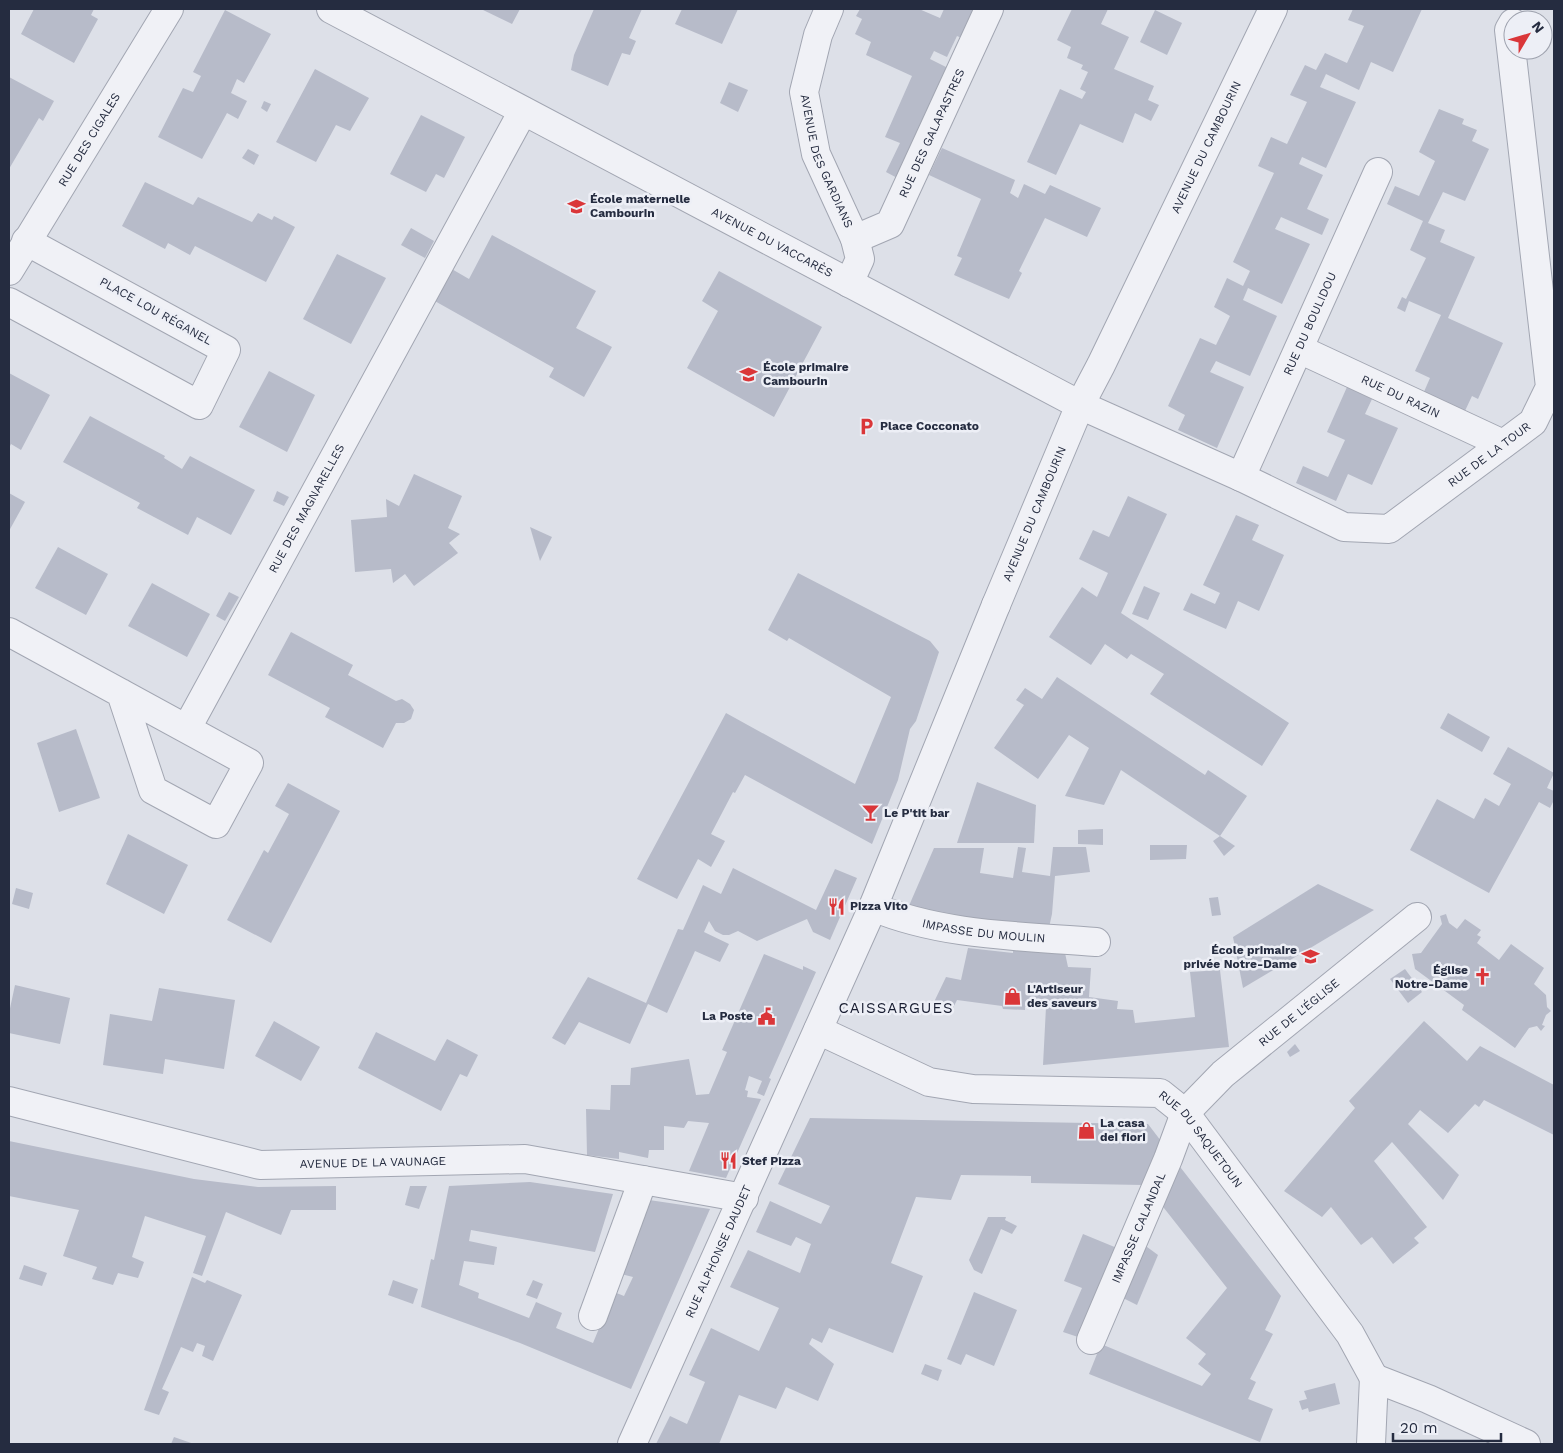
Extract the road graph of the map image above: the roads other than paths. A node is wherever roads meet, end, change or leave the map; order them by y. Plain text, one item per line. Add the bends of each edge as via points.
1 (169, 9) edge
2 (331, 9) edge
3 (829, 9) edge
4 (989, 9) edge
5 (1273, 9) edge
6 (1513, 60) edge
7 (523, 111) junction
8 (1378, 172) dead end
9 (855, 239) junction
10 (26, 241) junction
11 (9, 271) edge
12 (849, 283) junction
13 (9, 302) edge
14 (1299, 349) junction
15 (1080, 405) junction
16 (1503, 444) junction
17 (1242, 477) junction
18 (9, 632) edge
19 (120, 693) junction
20 (187, 728) junction
21 (873, 907) junction
22 (1417, 917) dead end
23 (1096, 942) dead end
24 (818, 1030) junction
25 (9, 1101) edge
26 (1184, 1114) junction
27 (643, 1180) junction
28 (744, 1198) junction
29 (593, 1316) dead end
30 (1091, 1340) dead end
31 (1374, 1378) junction
32 (632, 1444) edge
33 (1372, 1444) edge
34 (1526, 1444) edge

1 - 10 street, RUE DES CIGALES
2 - 7 street, AVENUE DU VACCARÈS
3 - 9 street, AVENUE DES GARDIANS via 818,35 804,92 816,154
4 - 9 street, RUE DES GALAPASTRES via 890,224
5 - 15 street, AVENUE DU CAMBOURIN via 1102,366
6 - 16 street, RUE DE LA TOUR via 1550,387 1533,422
7 - 12 street, AVENUE DU VACCARÈS
7 - 20 street, RUE DES MAGNARELLES
8 - 14 street, RUE DU BOULIDOU
9 - 12 street, AVENUE DES GARDIANS via 860,259
10 - 11 street, RUE DES CIGALES
10 - 13 street, PLACE LOU RÉGANEL via 226,350 199,405
12 - 15 street, AVENUE DU VACCARÈS
14 - 16 street, RUE DU RAZIN
14 - 17 street, RUE DU BOULIDOU
15 - 17 street, RUE DE LA TOUR
15 - 21 street, AVENUE DU CAMBOURIN
16 - 17 street, RUE DE LA TOUR via 1389,529 1344,527
18 - 19 street
19 - 20 street
19 - 20 street via 152,790 216,824 249,763
21 - 23 street, IMPASSE DU MOULIN via 898,918 966,931
21 - 24 street, AVENUE DU CAMBOURIN
22 - 26 street, RUE DE L'ÉGLISE via 1223,1074
24 - 26 street, RUE DU SAQUETOUN via 929,1082 974,1089 1160,1093
24 - 28 street, RUE ALPHONSE DAUDET
25 - 27 street, AVENUE DE LA VAUNAGE via 260,1165 525,1159
26 - 30 street, IMPASSE CALANDAL
26 - 31 street, RUE DU SAQUETOUN via 1350,1334
27 - 28 street, AVENUE DE LA VAUNAGE
27 - 29 street
28 - 32 street, RUE ALPHONSE DAUDET
31 - 33 street
31 - 34 street

